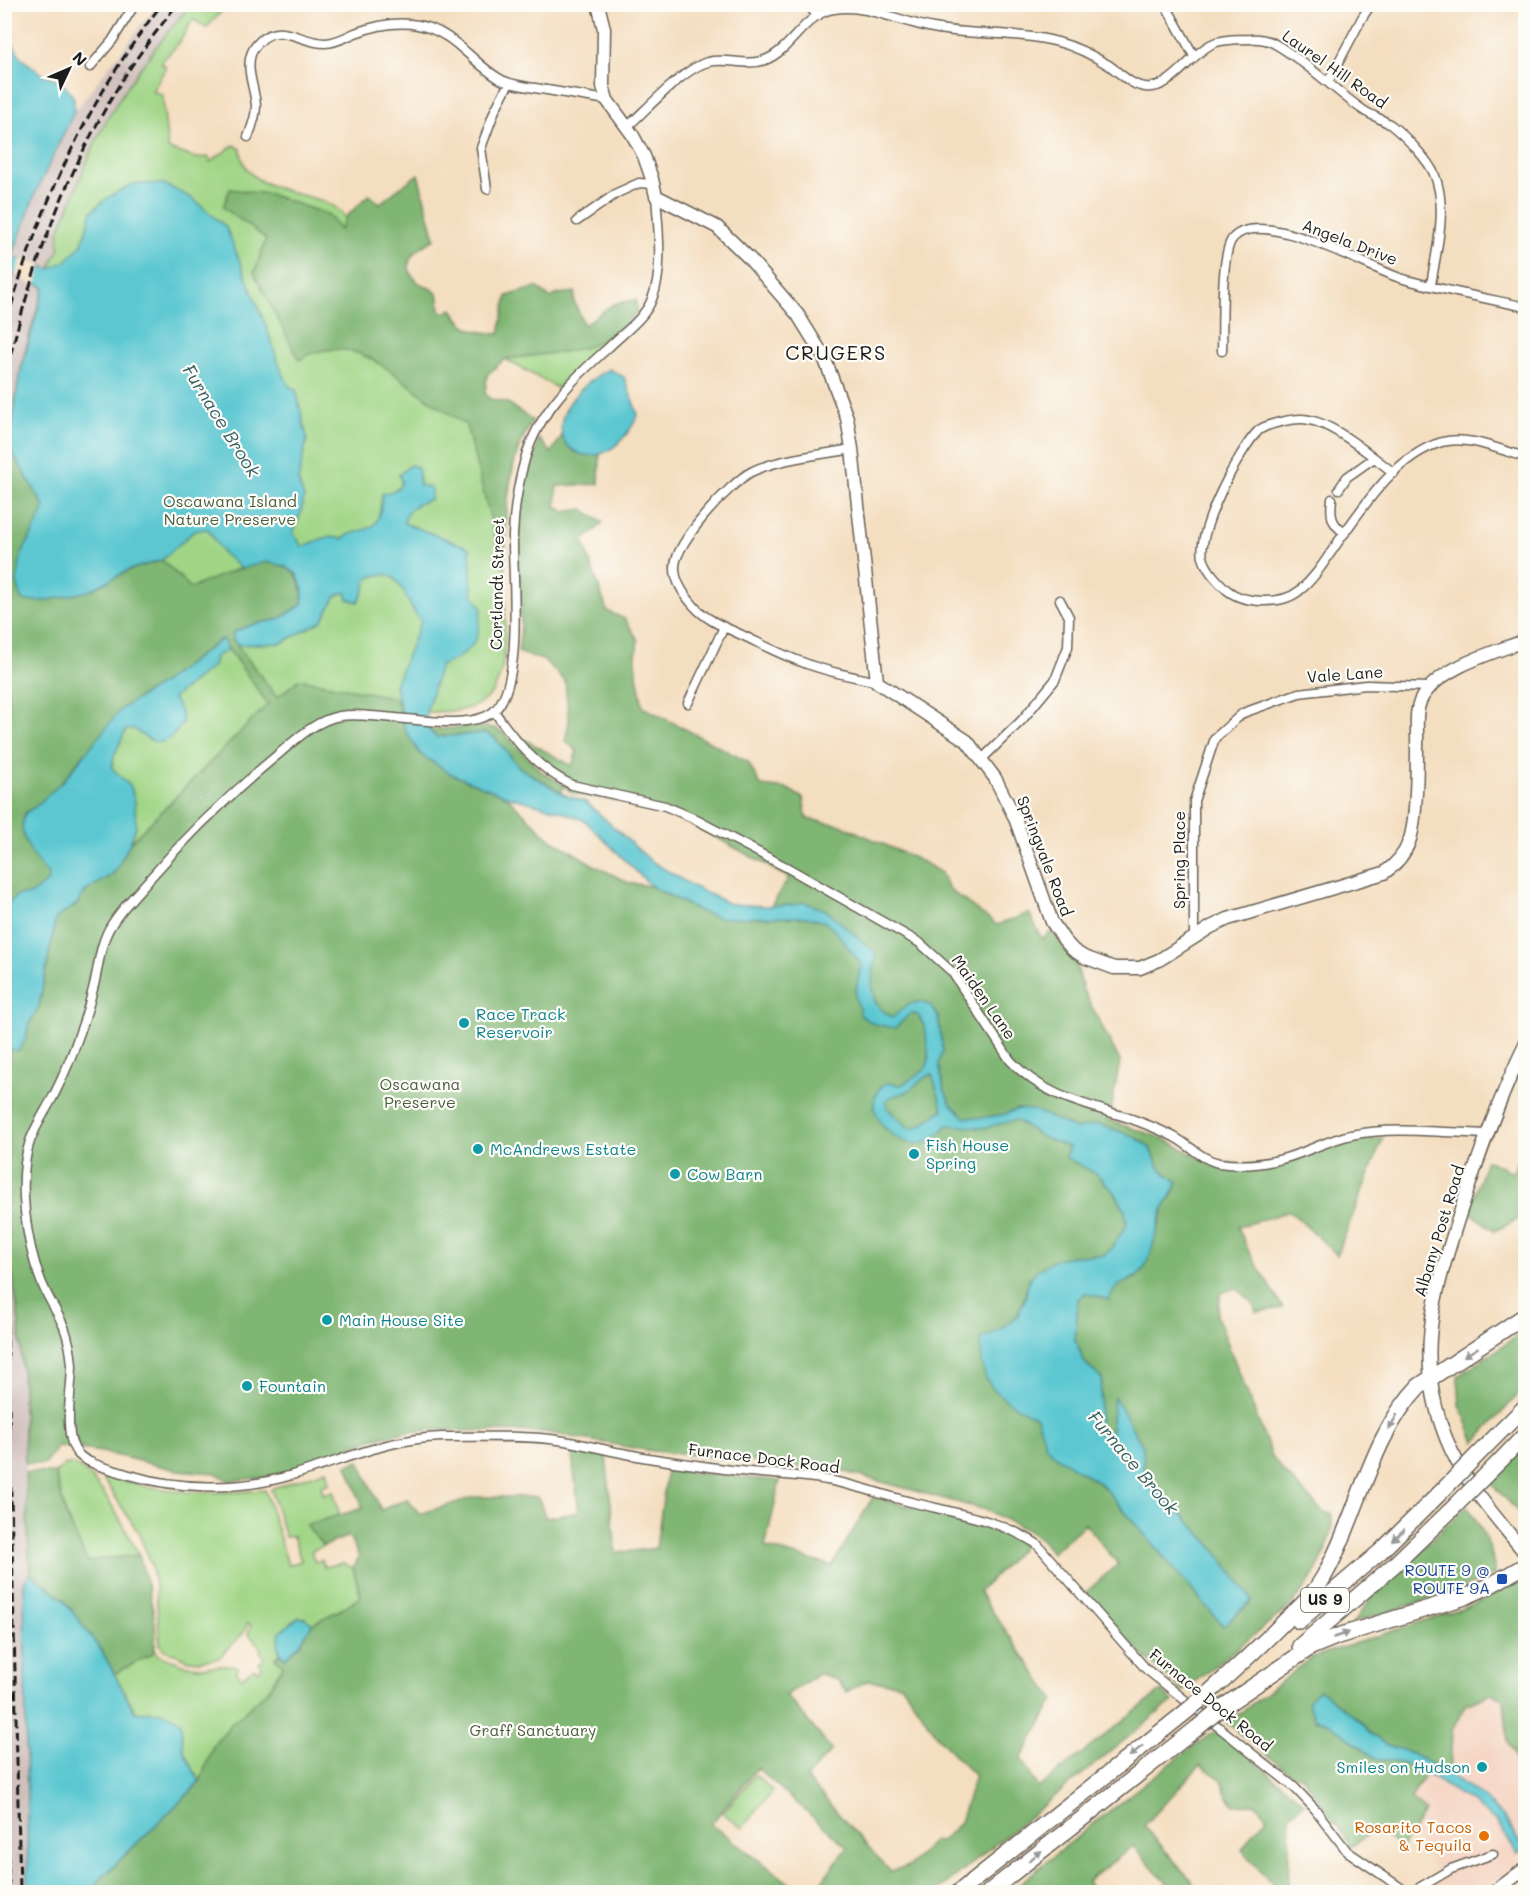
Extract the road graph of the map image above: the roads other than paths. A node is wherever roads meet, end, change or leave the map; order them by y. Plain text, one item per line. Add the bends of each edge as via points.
1 (135, 4) edge
2 (597, 4) edge
3 (807, 4) edge
4 (1165, 4) edge
5 (1371, 4) edge
6 (818, 16) junction
7 (1194, 56) junction
8 (90, 67) dead end
9 (1328, 82) junction
10 (509, 83) junction
11 (607, 100) junction
12 (627, 127) junction
13 (248, 137) dead end
14 (654, 183) junction
15 (487, 189) dead end
16 (656, 196) junction
17 (577, 221) dead end
18 (1431, 285) junction
19 (1526, 307) edge
20 (1222, 351) dead end
21 (852, 449) junction
22 (1526, 457) edge
23 (1374, 458) junction
24 (1394, 473) junction
25 (1339, 489) dead end
26 (1332, 499) dead end
27 (1345, 533) junction
28 (1060, 600) dead end
29 (724, 627) junction
30 (1526, 640) edge
31 (877, 682) junction
32 (1430, 687) junction
33 (1299, 693) joint
34 (688, 703) dead end
35 (494, 711) junction
36 (981, 760) junction
37 (1194, 937) junction
38 (1526, 1043) edge
39 (1487, 1134) junction
40 (1526, 1315) edge
41 (1432, 1379) junction
42 (1526, 1406) edge
43 (1526, 1434) edge
44 (1526, 1554) edge
45 (1526, 1565) edge
46 (1204, 1697) junction
47 (1220, 1710) junction
48 (1493, 1854) dead end
49 (1526, 1868) edge
50 (959, 1893) edge
51 (989, 1893) edge
52 (1409, 1893) edge
53 (1494, 1893) edge

1 - 8 street
2 - 11 street via 604,29 603,86
3 - 6 street
4 - 7 street
5 - 9 street
6 - 7 street, Laurel Hill Road via 846,7 933,28 1059,42 1087,52 1143,87 1155,88 1166,82
6 - 12 street, Laurel Hill Road via 774,56 763,61 710,61 690,69
7 - 9 street, Laurel Hill Road via 1215,43 1253,38 1273,42
9 - 18 street, Laurel Hill Road via 1365,111 1391,125 1435,175 1440,232
10 - 11 street
10 - 13 street via 444,34 416,24 371,28 325,43 283,32 264,39 250,58 256,108
10 - 15 street via 481,148
11 - 12 street, Cortlandt Street
12 - 14 street, Cortlandt Street
14 - 16 street, Cortlandt Street
14 - 17 street via 639,183 617,193
16 - 21 street via 717,227 798,315 824,357 847,418
16 - 35 street, Cortlandt Street via 658,264 650,305 555,400 537,426 526,456 514,517 513,656 505,695
18 - 19 street
18 - 20 street, Angela Drive via 1399,277 1321,244 1277,231 1250,228 1230,240 1224,262
21 - 29 street via 752,471 701,519 674,564 676,580 694,606
21 - 31 street
22 - 24 street via 1465,440 1452,441 1416,455
23 - 24 street
23 - 25 street via 1347,477
23 - 27 street via 1320,422 1302,419 1259,429 1239,458 1207,523 1203,557 1219,583 1232,594 1254,600 1279,598 1298,592 1316,575
24 - 27 street
26 - 27 street via 1332,520
28 - 36 street via 1069,617 1068,647 1059,673 1022,720
29 - 31 street via 804,663
29 - 34 street
30 - 32 street, Springvale Road via 1461,666
31 - 36 street, Springvale Road via 967,741
32 - 33 street, Vale Lane via 1366,685
32 - 37 street, Springvale Road via 1419,702 1416,717 1410,841 1396,863 1384,873 1228,920
33 - 37 street, Spring Place via 1243,713 1215,738 1194,801
35 - 39 street, Maiden Lane via 534,760 559,779 665,806 691,817 920,943 952,972 1010,1060 1032,1082 1068,1100 1140,1122 1211,1161 1271,1162 1358,1134
35 - 52 street, Furnace Dock Road via 478,719 357,716 323,721 235,792 185,840 119,914 105,937 84,1022 62,1080 30,1140 25,1174 32,1250 41,1281 70,1345 71,1437 75,1449 86,1459 157,1482 226,1486 288,1476 410,1438 547,1439 721,1469 825,1479 984,1520 1021,1535 1041,1549 1148,1671 1294,1786 1351,1854
36 - 37 street, Springvale Road via 1015,818 1052,922 1073,950 1114,968 1140,968
38 - 39 street, Albany Post Road
39 - 41 street, Albany Post Road via 1435,1296 1429,1337
40 -> 41 highway
41 - 44 street, Albany Post Road via 1439,1418 1454,1456
41 -> 46 highway via 1408,1397 1392,1422 1339,1547 1316,1590
42 -> 46 highway, US 9, bridge via 1403,1530 1320,1604
43 - 47 highway, US 9, bridge via 1365,1592
47 -> 45 highway via 1311,1647 1471,1594
46 -> 50 highway, US 9, bridge
51 -> 47 highway, US 9, bridge
48 - 52 street via 1451,1869
49 - 53 street

